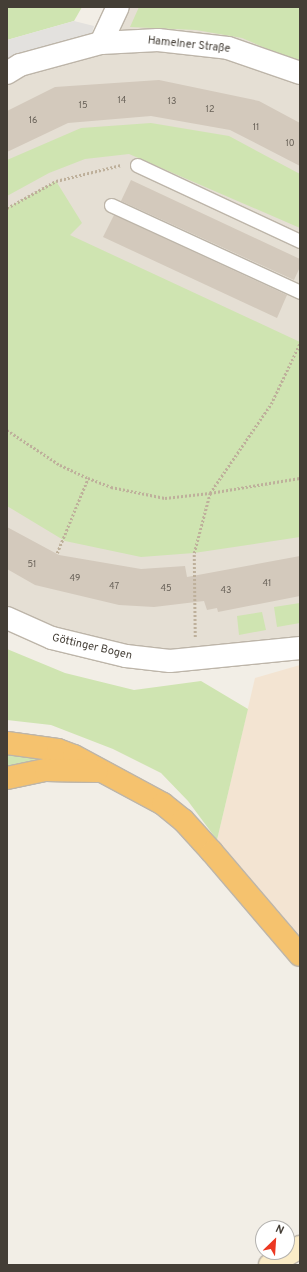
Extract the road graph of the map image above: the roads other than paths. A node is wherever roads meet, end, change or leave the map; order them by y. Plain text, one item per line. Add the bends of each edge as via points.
1 (118, 7) edge
2 (101, 43) junction
3 (7, 73) edge
4 (300, 73) edge
5 (137, 165) road end
6 (111, 205) dead end
7 (300, 241) edge
8 (300, 292) edge
9 (7, 618) edge
10 (300, 648) edge
11 (7, 743) edge
12 (100, 771) junction
13 (7, 778) edge
14 (300, 955) edge
15 (300, 1247) edge
16 (270, 1265) edge

1 - 2 street
2 - 3 street, Hamelner Straße via 20,65
2 - 4 street, Hamelner Straße via 158,40 228,48
5 - 7 lane
6 - 8 lane
9 - 10 street, Göttinger Bogen via 52,638 126,656 170,661
11 - 12 highway via 58,750
12 - 13 highway via 46,770
12 - 14 highway via 145,792 182,820
15 - 16 main road

